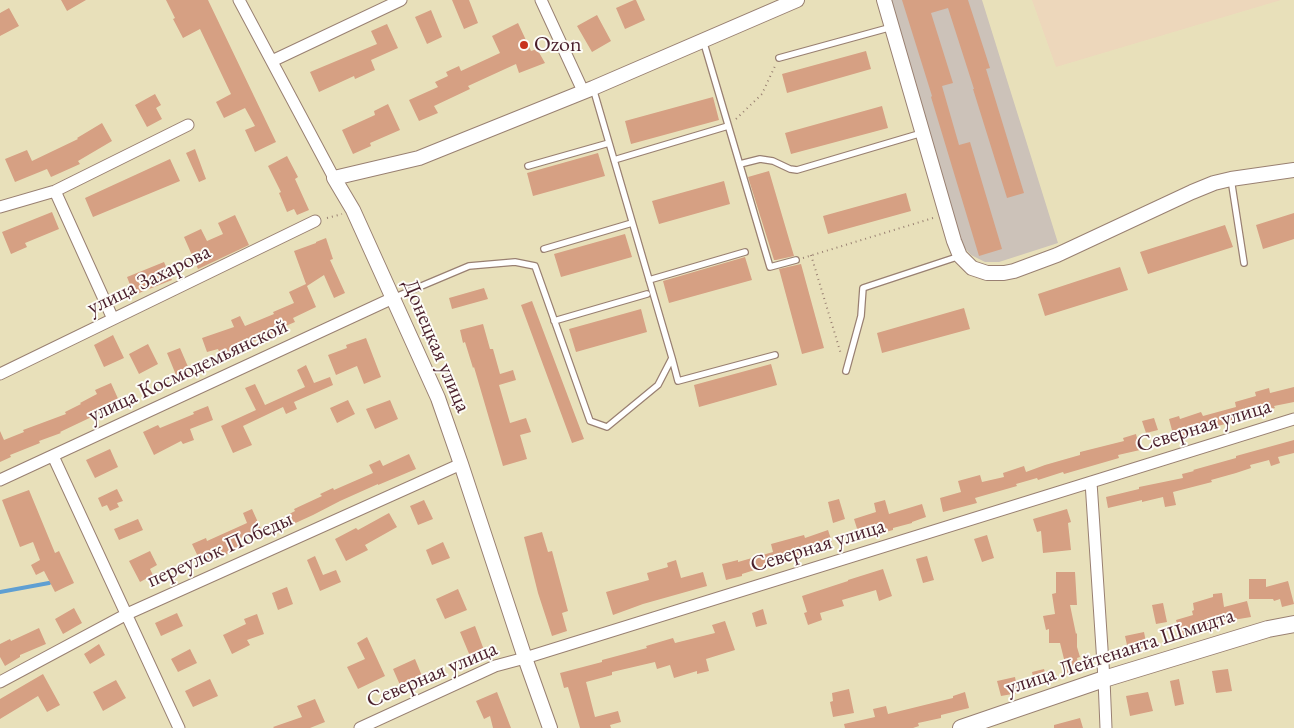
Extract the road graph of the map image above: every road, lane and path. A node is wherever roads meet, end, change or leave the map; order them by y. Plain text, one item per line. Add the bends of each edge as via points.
1 (239, 0) edge
2 (401, 0) edge
3 (541, 0) edge
4 (797, 0) edge
5 (884, 0) edge
6 (892, 27) junction
7 (703, 40) junction
8 (779, 58) joint
9 (272, 61) junction
10 (588, 90) junction
11 (188, 125) dead end
12 (728, 126) junction
13 (923, 133) junction
14 (609, 143) junction
15 (614, 160) junction
16 (740, 164) junction
17 (528, 166) dead end
18 (1294, 170) edge
19 (334, 178) junction
20 (1231, 179) junction
21 (55, 191) junction
22 (0, 207) edge
23 (354, 210) junction
24 (946, 214) junction
25 (315, 222) joint
26 (632, 223) junction
27 (544, 249) dead end
28 (745, 252) dead end
29 (811, 255) junction
30 (960, 256) junction
31 (796, 260) joint
32 (1244, 263) dead end
33 (649, 280) junction
34 (646, 294) dead end
35 (393, 298) junction
36 (113, 319) junction
37 (554, 321) junction
38 (774, 355) dead end
39 (672, 358) junction
40 (846, 371) joint
41 (0, 374) edge
42 (1294, 418) edge
43 (53, 456) junction
44 (462, 464) junction
45 (0, 480) edge
46 (1091, 482) junction
47 (127, 614) junction
48 (1294, 624) edge
49 (525, 658) junction
50 (1104, 679) junction
51 (0, 682) edge
52 (179, 728) edge
53 (360, 728) edge
54 (550, 728) edge
55 (960, 728) edge
56 (1106, 728) edge

1 - 9 street, Донецкая улица
2 - 9 street
3 - 10 street
4 - 7 street
5 - 6 street
6 - 8 lane
6 - 13 street
7 - 10 street
7 - 12 lane
8 - 12 path via 762,94
9 - 19 street, Донецкая улица
10 - 14 lane
10 - 19 street via 419,158
11 - 21 street
12 - 15 lane
12 - 16 lane
13 - 16 lane via 797,170 760,159
13 - 24 street
14 - 15 lane
14 - 17 lane
15 - 26 lane
16 - 31 lane via 770,267
18 - 20 street
19 - 23 street, Донецкая улица
20 - 30 street via 1192,192 1057,255 1014,271 987,273 972,268
20 - 32 lane
21 - 22 street
21 - 36 street
23 - 25 path
23 - 35 street, Донецкая улица
24 - 29 path
24 - 30 street
25 - 36 street, улица Захарова
26 - 27 lane
26 - 33 lane
28 - 33 lane
29 - 31 path
29 - 40 path
30 - 40 lane via 863,288 861,316
33 - 39 lane
34 - 37 lane
35 - 37 lane via 469,266 514,262 535,266
35 - 43 street, улица Космодемьянской
35 - 44 street, Донецкая улица via 438,398
36 - 41 street, улица Захарова
37 - 39 lane via 590,421 607,428 658,385
38 - 39 lane via 678,381
42 - 46 street, Северная улица
43 - 45 street, улица Космодемьянской
43 - 47 street
44 - 47 street, переулок Победы
44 - 49 street, Донецкая улица
46 - 49 street, Северная улица
46 - 50 street
47 - 51 street, переулок Победы
47 - 52 street
48 - 50 main road, улица Лейтенанта Шмидта
49 - 53 street, Северная улица via 495,666
49 - 54 street, Донецкая улица
50 - 55 main road, улица Лейтенанта Шмидта
50 - 56 street

